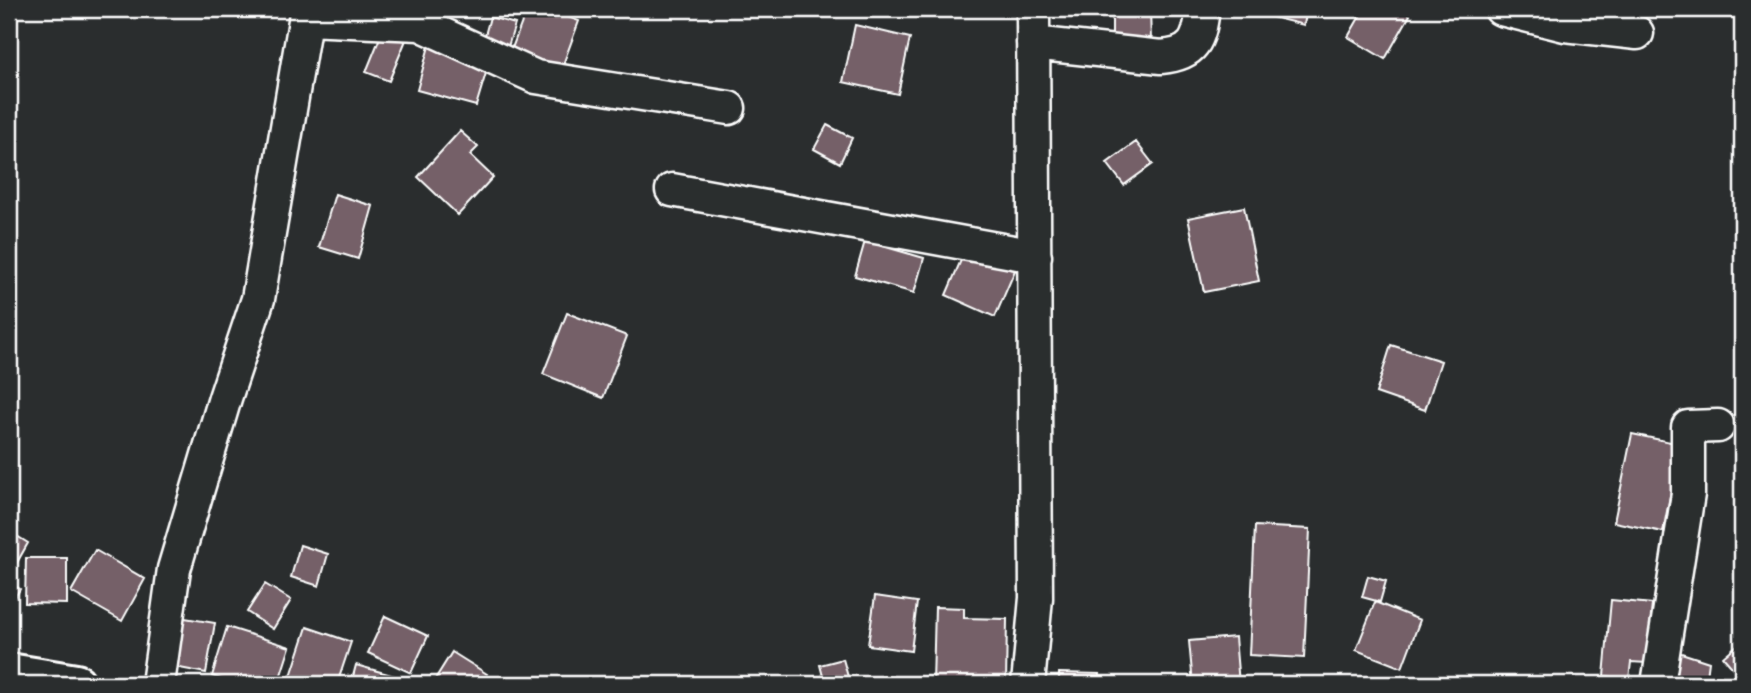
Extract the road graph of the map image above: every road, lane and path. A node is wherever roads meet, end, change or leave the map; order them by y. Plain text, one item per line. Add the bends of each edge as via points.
1 (1033, 9) edge
2 (1203, 9) edge
3 (1501, 9) edge
4 (306, 14) edge
5 (1637, 33) dead end
6 (1033, 43) junction
7 (729, 108) dead end
8 (672, 190) dead end
9 (1035, 256) junction
10 (1718, 426) dead end
11 (9, 673) edge
12 (76, 684) edge
13 (158, 684) edge
14 (1028, 684) edge
15 (1658, 684) edge

1 - 6 street
2 - 6 street via 1199,36 1177,56
3 - 5 street via 1565,25
4 - 7 street via 420,24 536,77
4 - 13 street via 258,299 174,569
6 - 9 street
8 - 9 street
9 - 14 street via 1037,598
10 - 15 street via 1688,427 1688,494
11 - 12 main road

